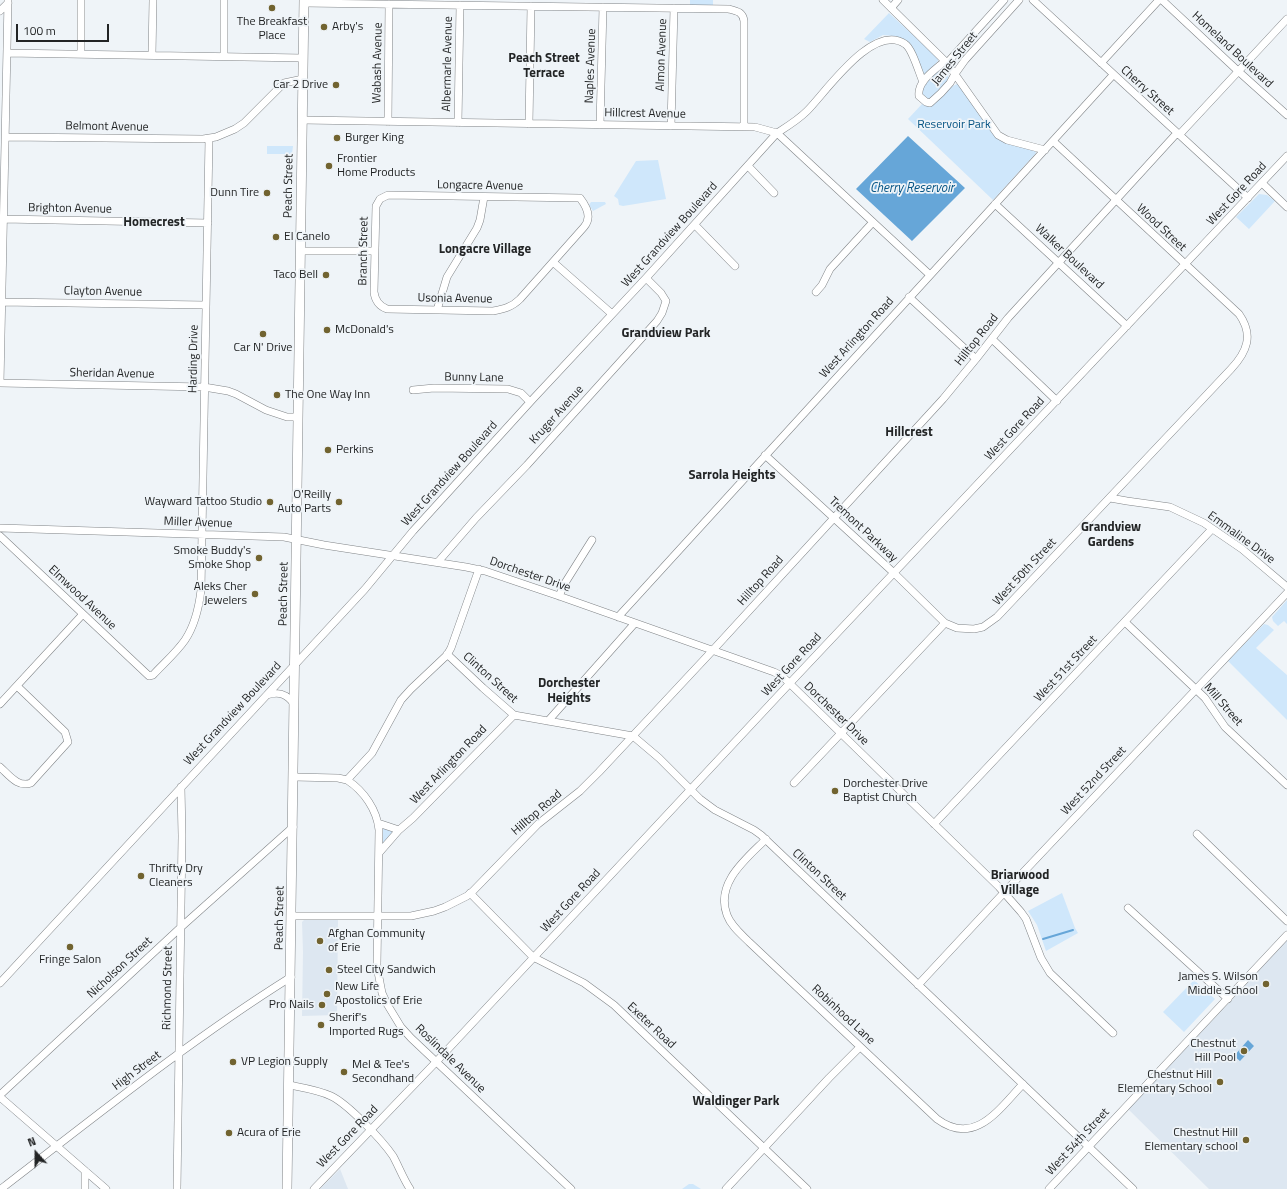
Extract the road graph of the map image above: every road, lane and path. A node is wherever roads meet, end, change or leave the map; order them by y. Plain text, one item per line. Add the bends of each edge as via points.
1 (81, 0) edge
2 (153, 0) edge
3 (224, 0) edge
4 (883, 0) edge
5 (898, 0) edge
6 (1004, 0) edge
7 (1019, 0) edge
8 (1033, 0) edge
9 (1161, 0) edge
10 (8, 1) edge
11 (304, 2) edge
12 (389, 4) junction
13 (460, 5) junction
14 (531, 6) junction
15 (604, 8) junction
16 (674, 8) junction
17 (891, 8) junction
18 (0, 11) edge
19 (1287, 19) edge
20 (8, 53) junction
21 (81, 54) junction
22 (152, 55) junction
23 (224, 56) junction
24 (303, 58) junction
25 (946, 62) junction
26 (1101, 64) junction
27 (1238, 71) junction
28 (955, 74) junction
29 (1113, 75) junction
30 (303, 79) junction
31 (923, 82) junction
32 (1287, 115) edge
33 (302, 120) junction
34 (388, 122) junction
35 (458, 123) junction
36 (530, 124) junction
37 (600, 125) junction
38 (671, 126) junction
39 (744, 127) junction
40 (777, 133) junction
41 (1178, 134) junction
42 (209, 139) junction
43 (6, 140) junction
44 (1053, 141) junction
45 (0, 150) edge
46 (1045, 150) junction
47 (1287, 156) edge
48 (748, 166) junction
49 (1262, 183) junction
50 (774, 193) dead end
51 (484, 197) junction
52 (380, 198) joint
53 (580, 198) joint
54 (1248, 198) junction
55 (1116, 200) junction
56 (2, 204) edge
57 (995, 204) junction
58 (1287, 207) edge
59 (3, 219) junction
60 (873, 222) junction
61 (208, 223) junction
62 (695, 225) junction
63 (301, 251) junction
64 (375, 251) junction
65 (553, 262) junction
66 (1058, 263) junction
67 (1185, 264) junction
68 (735, 266) dead end
69 (930, 275) junction
70 (646, 278) junction
71 (1, 287) edge
72 (816, 292) dead end
73 (909, 297) junction
74 (0, 302) edge
75 (379, 304) joint
76 (206, 305) junction
77 (436, 310) junction
78 (612, 314) junction
79 (1127, 326) junction
80 (1247, 335) joint
81 (992, 339) junction
82 (976, 360) junction
83 (204, 387) junction
84 (413, 390) dead end
85 (1057, 401) junction
86 (530, 402) junction
87 (298, 418) junction
88 (765, 455) junction
89 (1110, 498) junction
90 (834, 518) junction
91 (0, 528) edge
92 (1212, 529) junction
93 (202, 534) junction
94 (0, 536) edge
95 (297, 540) junction
96 (592, 540) dead end
97 (393, 555) junction
98 (438, 562) junction
99 (479, 569) junction
100 (894, 573) junction
101 (1287, 587) edge
102 (1287, 594) edge
103 (559, 596) junction
104 (83, 614) junction
105 (618, 617) junction
106 (1125, 622) junction
107 (635, 623) junction
108 (945, 623) junction
109 (713, 650) junction
110 (447, 654) junction
111 (295, 664) junction
112 (149, 676) joint
113 (790, 683) junction
114 (17, 686) junction
115 (1196, 690) junction
116 (265, 696) junction
117 (0, 704) edge
118 (294, 704) junction
119 (514, 715) junction
120 (548, 721) junction
121 (840, 733) junction
122 (633, 736) junction
123 (0, 767) edge
124 (294, 777) junction
125 (347, 780) junction
126 (794, 783) dead end
127 (1287, 785) edge
128 (181, 787) junction
129 (691, 789) junction
130 (378, 823) junction
131 (934, 824) junction
132 (293, 827) junction
133 (400, 830) junction
134 (1196, 834) dead end
135 (766, 840) junction
136 (379, 853) junction
137 (470, 893) junction
138 (1004, 893) junction
139 (1128, 908) dead end
140 (292, 916) junction
141 (378, 916) junction
142 (1287, 921) edge
143 (180, 928) junction
144 (1287, 935) edge
145 (533, 957) junction
146 (291, 978) junction
147 (0, 983) edge
148 (918, 985) junction
149 (1228, 999) junction
150 (1113, 1033) dead end
151 (860, 1047) junction
152 (178, 1053) junction
153 (436, 1062) junction
154 (1023, 1084) junction
155 (290, 1085) junction
156 (0, 1096) edge
157 (370, 1130) junction
158 (57, 1146) junction
159 (1089, 1147) junction
160 (764, 1148) junction
161 (85, 1171) junction
162 (1, 1189) edge
163 (84, 1189) edge
164 (106, 1189) edge
165 (177, 1189) edge
166 (287, 1189) edge
167 (314, 1189) edge
168 (410, 1189) edge
169 (571, 1189) edge
170 (726, 1189) edge
171 (807, 1189) edge
172 (1049, 1189) edge
173 (1133, 1189) edge

1 - 21 street
2 - 22 street
3 - 23 street
4 - 17 street
5 - 17 street
6 - 25 street, James Street
7 - 28 street, James Street
8 - 26 street, Cherry Street
9 - 26 street
9 - 27 street, Homeland Boulevard
10 - 18 street
10 - 20 street
11 - 12 street
11 - 24 main road, Peach Street
12 - 13 street
12 - 34 street, Wabash Avenue
13 - 14 street
13 - 35 street, Albermarle Avenue
14 - 15 street
14 - 36 street
15 - 16 street
15 - 37 street, Naples Avenue
16 - 38 street, Almon Avenue
16 - 39 street via 729,9 741,13 744,21
17 - 25 street
19 - 27 street, Hilltop Road
20 - 21 street
20 - 43 street
21 - 22 street
22 - 23 street
23 - 24 street
24 - 30 main road, Peach Street
25 - 28 street
25 - 31 street, James Street
26 - 29 street, Cherry Street
27 - 32 street, Homeland Boulevard
27 - 41 street, Hilltop Road
28 - 31 street, James Street via 941,94 930,103 919,96 918,91
28 - 46 street via 998,135 1007,140
29 - 41 street, Cherry Street
29 - 44 street, West Arlington Road
30 - 33 main road, Peach Street
30 - 42 street via 284,83 244,123 216,138
31 - 40 street, West Grandview Boulevard via 906,44 891,39 875,43 853,60 807,111
33 - 34 street, Hillcrest Avenue
33 - 63 main road, Peach Street
34 - 35 street, Hillcrest Avenue
35 - 36 street, Hillcrest Avenue
36 - 37 street, Hillcrest Avenue
37 - 38 street, Hillcrest Avenue
38 - 39 street, Hillcrest Avenue
39 - 40 street, Hillcrest Avenue via 762,128
40 - 48 street, West Grandview Boulevard
40 - 60 street, Hillcrest Avenue
41 - 54 street, Cherry Street
41 - 55 street, Hilltop Road
42 - 43 street, Belmont Avenue
42 - 61 street, Harding Drive
43 - 45 street
43 - 56 street
44 - 46 street, West Arlington Road
44 - 55 street, Wood Street
46 - 57 street, West Arlington Road
47 - 49 street, West Gore Road
48 - 50 street
48 - 62 street, West Grandview Boulevard
49 - 54 street, West Gore Road
49 - 58 street
51 - 52 street, Longacre Avenue via 388,195
51 - 53 street, Longacre Avenue
51 - 77 street via 477,228 447,277
52 - 64 street, Branch Street via 376,206
53 - 65 street, Usonia Avenue via 588,212 587,224
54 - 67 street, West Gore Road
55 - 66 street, Hilltop Road
55 - 67 street, Wood Street
56 - 59 street
57 - 66 street, Walker Boulevard
57 - 69 street, West Arlington Road
59 - 61 street, Brighton Avenue
59 - 71 street
60 - 69 street, Hillcrest Avenue
60 - 72 street via 830,269
61 - 76 street, Harding Drive
62 - 68 street
62 - 70 street, West Grandview Boulevard
63 - 64 street
63 - 87 main road, Peach Street
64 - 75 street, Branch Street via 374,292
65 - 77 street, Usonia Avenue via 520,299 508,308 493,311
65 - 78 street
66 - 79 street, Walker Boulevard
66 - 81 street, Hilltop Road
67 - 79 street, West Gore Road
67 - 80 street, Wood Street via 1237,311 1244,322
69 - 73 street, West Arlington Road
70 - 78 street, West Grandview Boulevard
70 - 98 street, Kruger Avenue via 666,301 657,322
71 - 74 street
73 - 82 street
73 - 88 street, West Arlington Road
74 - 76 street, Clayton Avenue
74 - 83 street, Sheridan Avenue via 0,383
75 - 77 street, Usonia Avenue via 392,309
76 - 83 street, Harding Drive
78 - 86 street, West Grandview Boulevard
79 - 85 street, West Gore Road
80 - 89 street, West 50th Street via 1246,347 1239,360
81 - 82 street, Hilltop Road
81 - 85 street
82 - 90 street, Hilltop Road
83 - 87 street, Sheridan Avenue via 228,391 272,412
83 - 93 street, Harding Drive
84 - 86 street, Bunny Lane via 508,389 521,393
85 - 100 street, West Gore Road
86 - 97 street, West Grandview Boulevard
87 - 95 main road, Peach Street
88 - 90 street, Tremont Parkway
88 - 105 street, West Arlington Road
89 - 92 street, Emmaline Drive via 1170,507
89 - 108 street, West 50th Street via 990,623 966,630
90 - 100 street, Tremont Parkway
90 - 109 street, Hilltop Road
91 - 93 street, Miller Avenue
92 - 101 street, Emmaline Drive via 1242,549
92 - 106 street, West 51st Street
93 - 95 street, Miller Avenue via 284,537
93 - 112 street, Harding Drive via 201,590 194,622 185,640 153,675
94 - 104 street, Elmwood Avenue
95 - 97 street, Miller Avenue
95 - 111 main road, Peach Street
96 - 103 street
97 - 98 street, Dorchester Drive
97 - 111 street, West Grandview Boulevard
98 - 99 street, Dorchester Drive
99 - 103 street, Dorchester Drive
99 - 110 street
100 - 108 street, Tremont Parkway
100 - 113 street, West Gore Road
102 - 115 street, West 52nd Street
103 - 105 street, Dorchester Drive
104 - 112 street, Elmwood Avenue
104 - 114 street
105 - 107 street, Dorchester Drive
106 - 115 street, Mill Street
106 - 131 street, West 51st Street
107 - 109 street, Dorchester Drive
107 - 120 street
108 - 121 street
109 - 113 street, Dorchester Drive via 774,672
109 - 122 street, Hilltop Road
110 - 119 street, Clinton Street
110 - 125 street via 401,700 372,753
111 - 116 street, West Grandview Boulevard
111 - 118 main road, Peach Street
113 - 121 street, Dorchester Drive
113 - 129 street, West Gore Road
114 - 117 street
114 - 123 street via 65,732 68,742 31,783 19,784
115 - 127 street, Mill Street via 1210,704 1225,727
115 - 138 street, West 52nd Street
116 - 118 street via 275,692 284,694
116 - 128 street, West Grandview Boulevard
118 - 124 main road, Peach Street
119 - 120 street, Clinton Street
119 - 133 street, West Arlington Road
120 - 122 street, Clinton Street
121 - 126 street
121 - 131 street, Dorchester Drive
122 - 129 street, Clinton Street
122 - 137 street, Hilltop Road via 580,791 538,824
124 - 125 street
124 - 132 main road, Peach Street
125 - 130 street, Roslindale Avenue via 360,790 370,803
128 - 143 street, Richmond Street
128 - 147 street, West Grandview Boulevard
129 - 135 street, Clinton Street via 714,810 754,830
129 - 145 street, West Gore Road
130 - 133 street
130 - 136 street, Roslindale Avenue
131 - 138 street, Dorchester Drive
132 - 140 main road, Peach Street
132 - 143 street, Nicholson Street
133 - 136 street, West Arlington Road
134 - 142 street
135 - 148 street, Clinton Street
135 - 151 street, Robinhood Lane via 730,877 724,896 727,915 748,942
136 - 141 street, Roslindale Avenue
137 - 141 street, Hilltop Road via 445,907 420,915
137 - 145 street, Exeter Road
138 - 148 street, West 52nd Street
138 - 150 street, Dorchester Drive via 1026,919 1041,958 1050,973
139 - 149 street
140 - 141 street, Hilltop Road
140 - 146 main road, Peach Street
141 - 153 street, Roslindale Avenue via 377,965 382,993 401,1027
143 - 152 street, Richmond Street
143 - 156 street, Nicholson Street
144 - 149 street, West 54th Street
145 - 153 street, West Gore Road
145 - 160 street, Exeter Road via 584,983 614,1005
146 - 152 street, High Street
146 - 155 main road, Peach Street
148 - 154 street, Clinton Street
149 - 159 street, West 54th Street
151 - 154 street, Robinhood Lane via 937,1119 953,1128 966,1129 984,1124
151 - 160 street
152 - 158 street, High Street
152 - 165 street, Richmond Street
153 - 157 street, West Gore Road
153 - 169 street, Roslindale Avenue
154 - 159 street, Clinton Street
155 - 157 street via 321,1092 337,1099
155 - 166 main road, Peach Street
156 - 158 street
157 - 167 street, West Gore Road
157 - 168 street via 392,1156
158 - 161 street
158 - 162 street, High Street
159 - 172 street, West 54th Street
159 - 173 street, Clinton Street
160 - 170 street
160 - 171 street, Exeter Road
161 - 163 street
161 - 164 street

